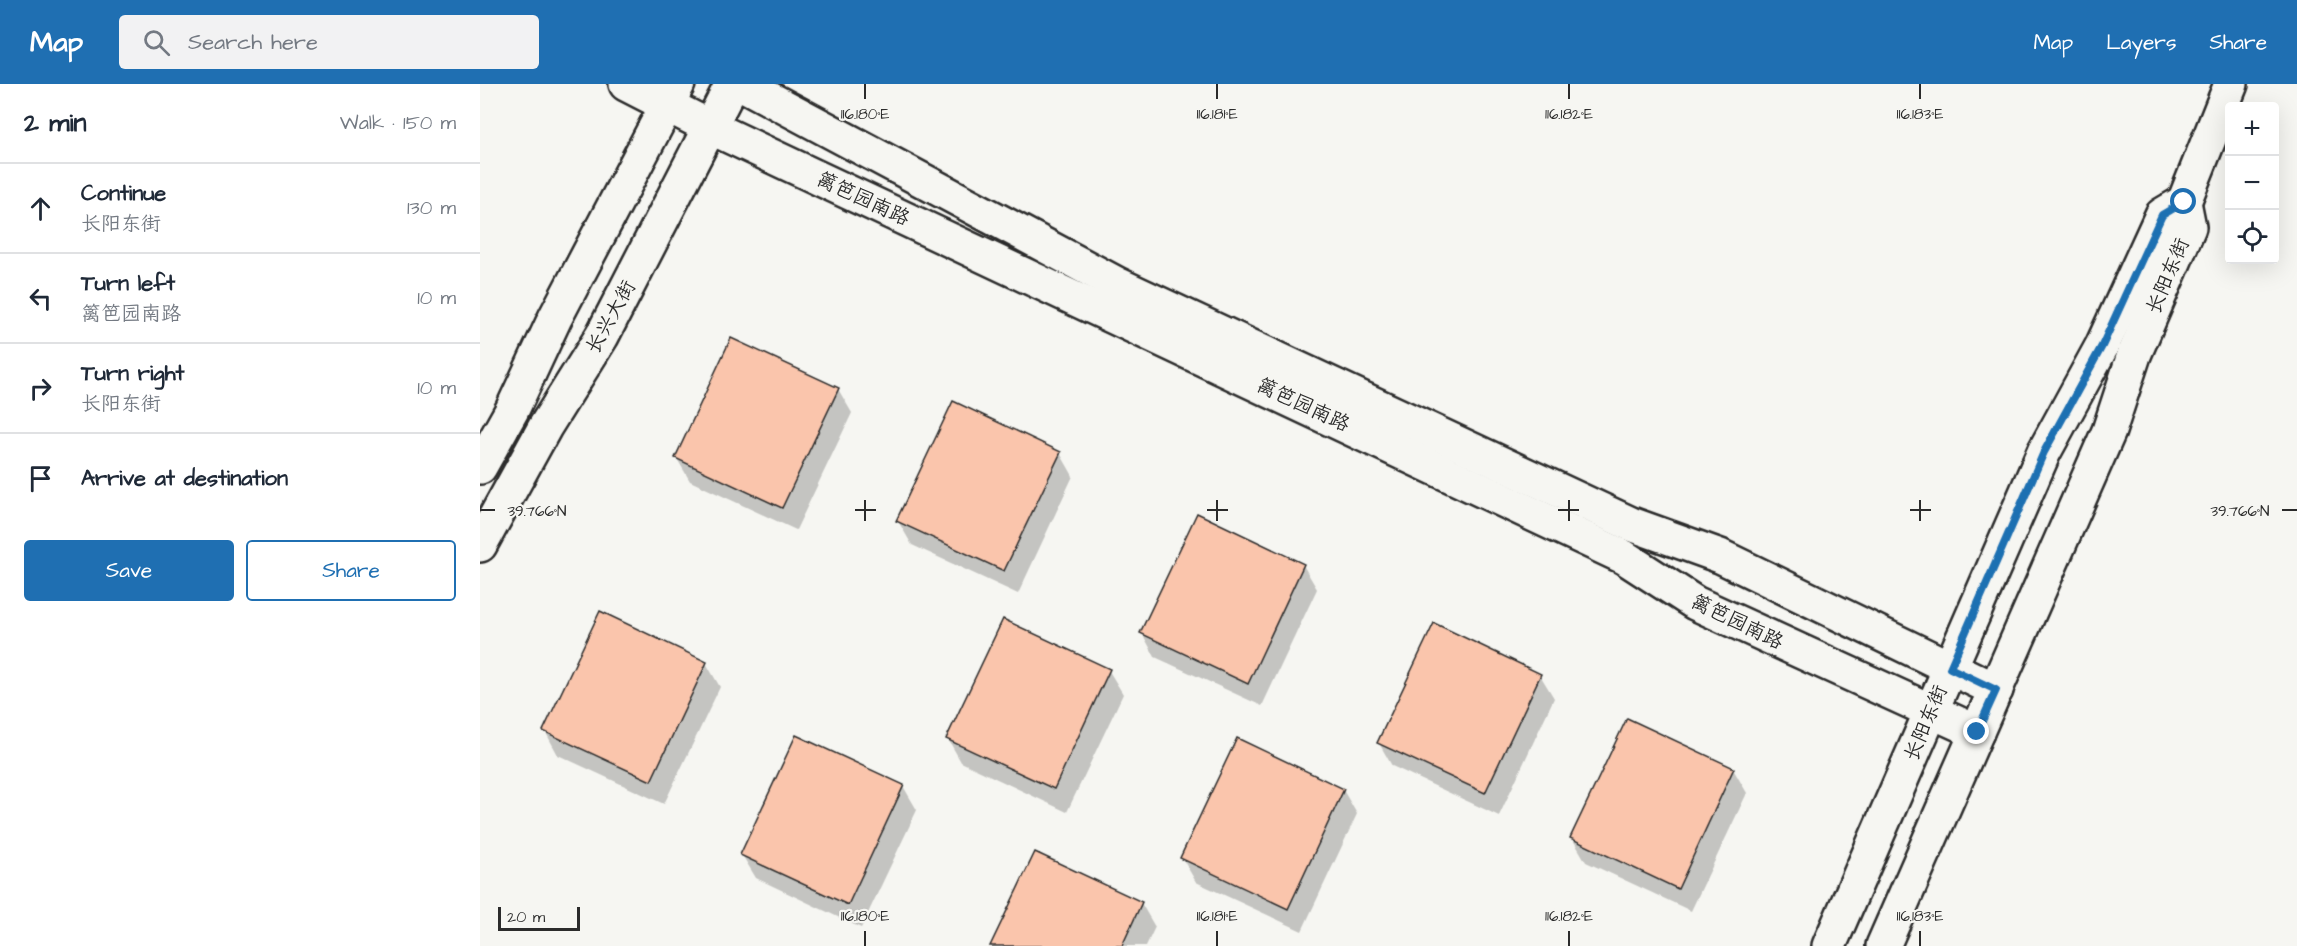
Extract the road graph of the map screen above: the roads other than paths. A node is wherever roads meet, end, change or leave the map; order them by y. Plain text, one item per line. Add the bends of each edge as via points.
1 (626, 84) edge
2 (732, 84) edge
3 (742, 84) edge
4 (2231, 84) edge
5 (672, 94) edge
6 (710, 127) junction
7 (2184, 202) junction
8 (480, 467) edge
9 (480, 545) edge
10 (1950, 668) junction
11 (1996, 690) junction
12 (1931, 711) junction
13 (1977, 732) junction
14 (1829, 946) edge
15 (1883, 946) edge

1 - 5 street, 篱笆园南路
2 - 6 street, 长兴大街
3 - 10 street, 篱笆园南路 via 1119,285 1631,524 1720,556
4 - 7 street
5 - 6 street, 篱笆园南路
5 - 8 street
6 - 9 street, 长兴大街 via 602,336 545,427
6 - 12 street, 篱笆园南路 via 1613,552 1695,603
7 - 10 street, 长阳东街 via 2162,215 2102,346 2044,452
7 - 11 street, 长阳东街 via 2189,226 2134,355 2109,431
10 - 11 street, 篱笆园南路
10 - 12 street, 长阳东街
11 - 13 street, 长阳东街
12 - 13 street, 篱笆园南路
12 - 14 street, 长阳东街
13 - 15 street, 长阳东街

